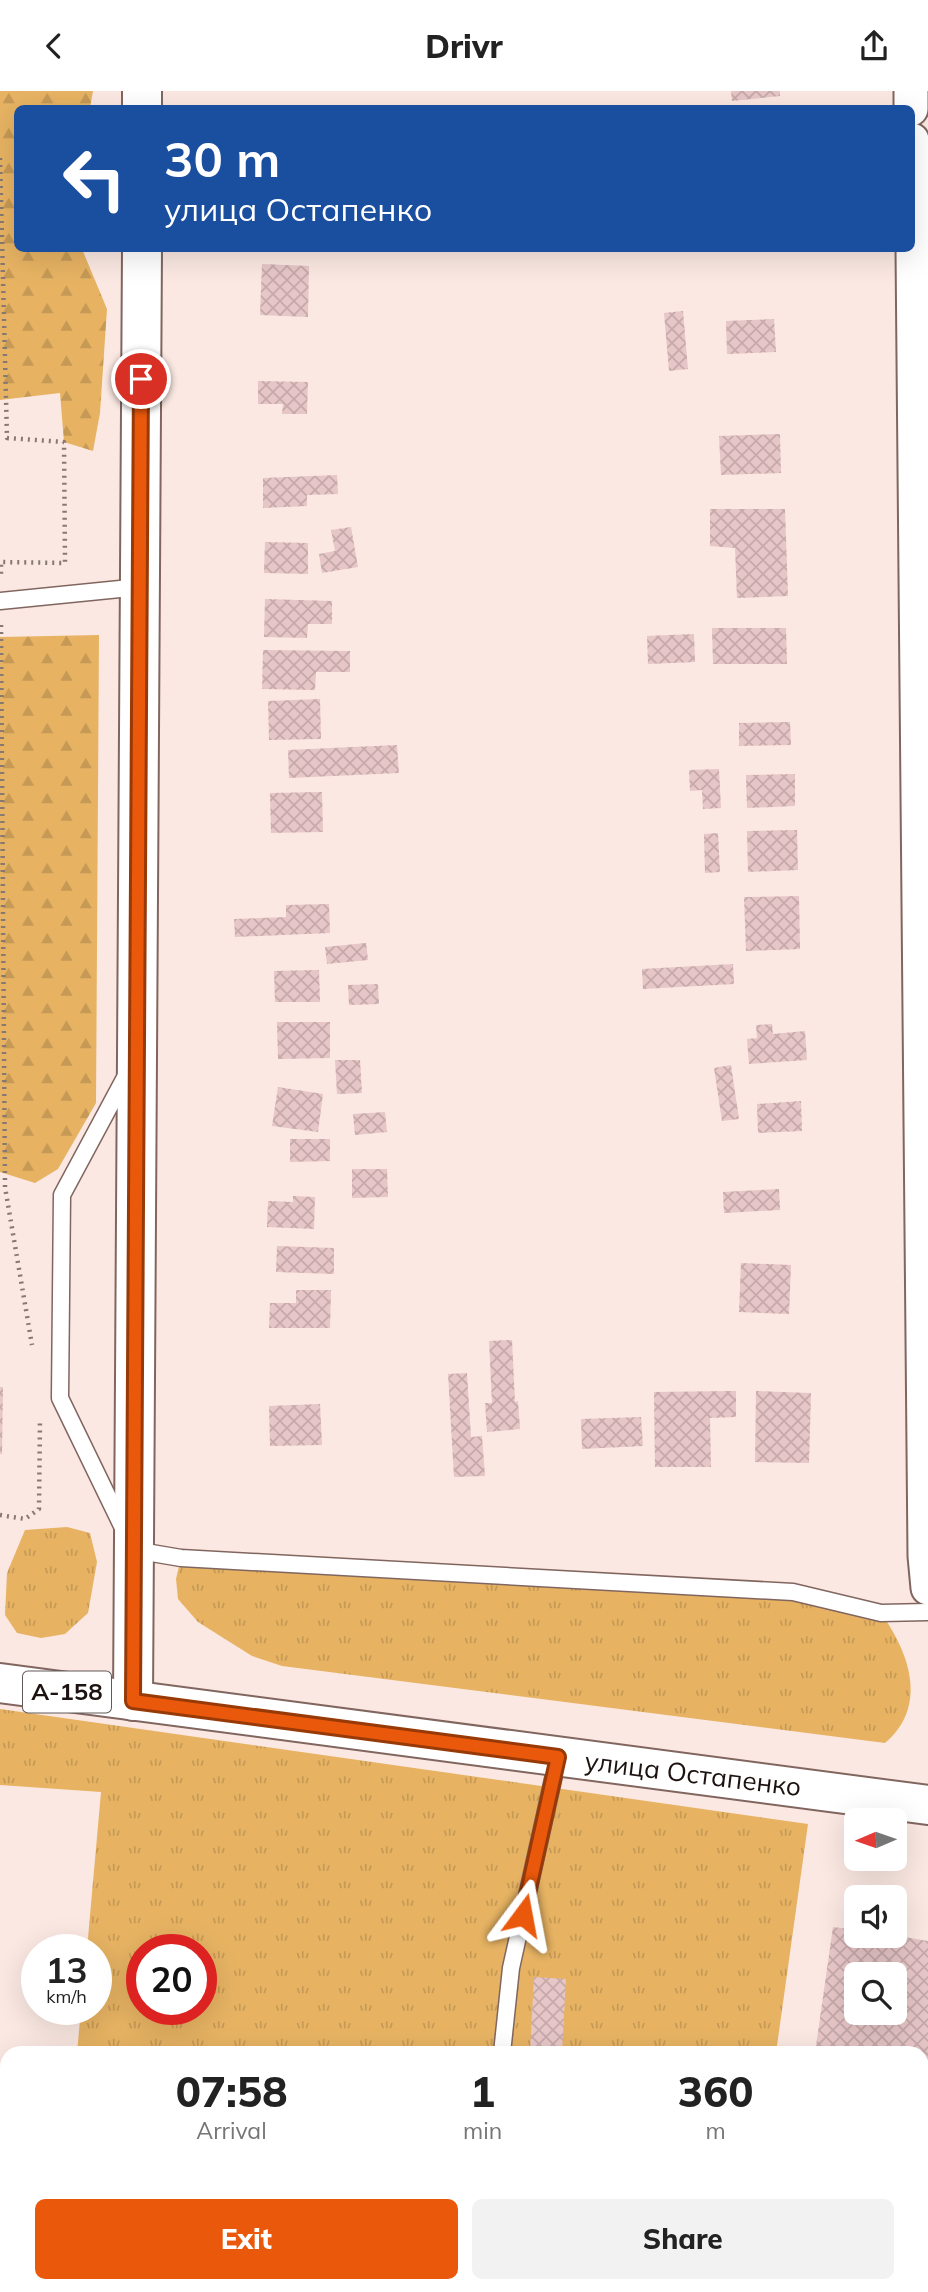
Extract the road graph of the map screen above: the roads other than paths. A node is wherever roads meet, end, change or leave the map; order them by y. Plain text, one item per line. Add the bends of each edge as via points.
1 (142, 252) edge
2 (913, 252) edge
3 (140, 587) junction
4 (1, 601) edge
5 (137, 1055) junction
6 (134, 1551) junction
7 (928, 1588) edge
8 (928, 1612) edge
9 (0, 1683) edge
10 (133, 1701) junction
11 (558, 1757) junction
12 (928, 1805) edge
13 (503, 2046) edge

1 - 3 street
2 - 7 street
3 - 4 lane
3 - 5 street
5 - 6 street
5 - 6 lane via 62,1195 60,1398
6 - 8 lane via 181,1558 793,1592 881,1613
6 - 10 street
9 - 10 street, улица Остапенко / А-158
10 - 11 street, улица Остапенко / А-158
11 - 12 street, улица Остапенко / А-158
11 - 13 lane via 511,1968

